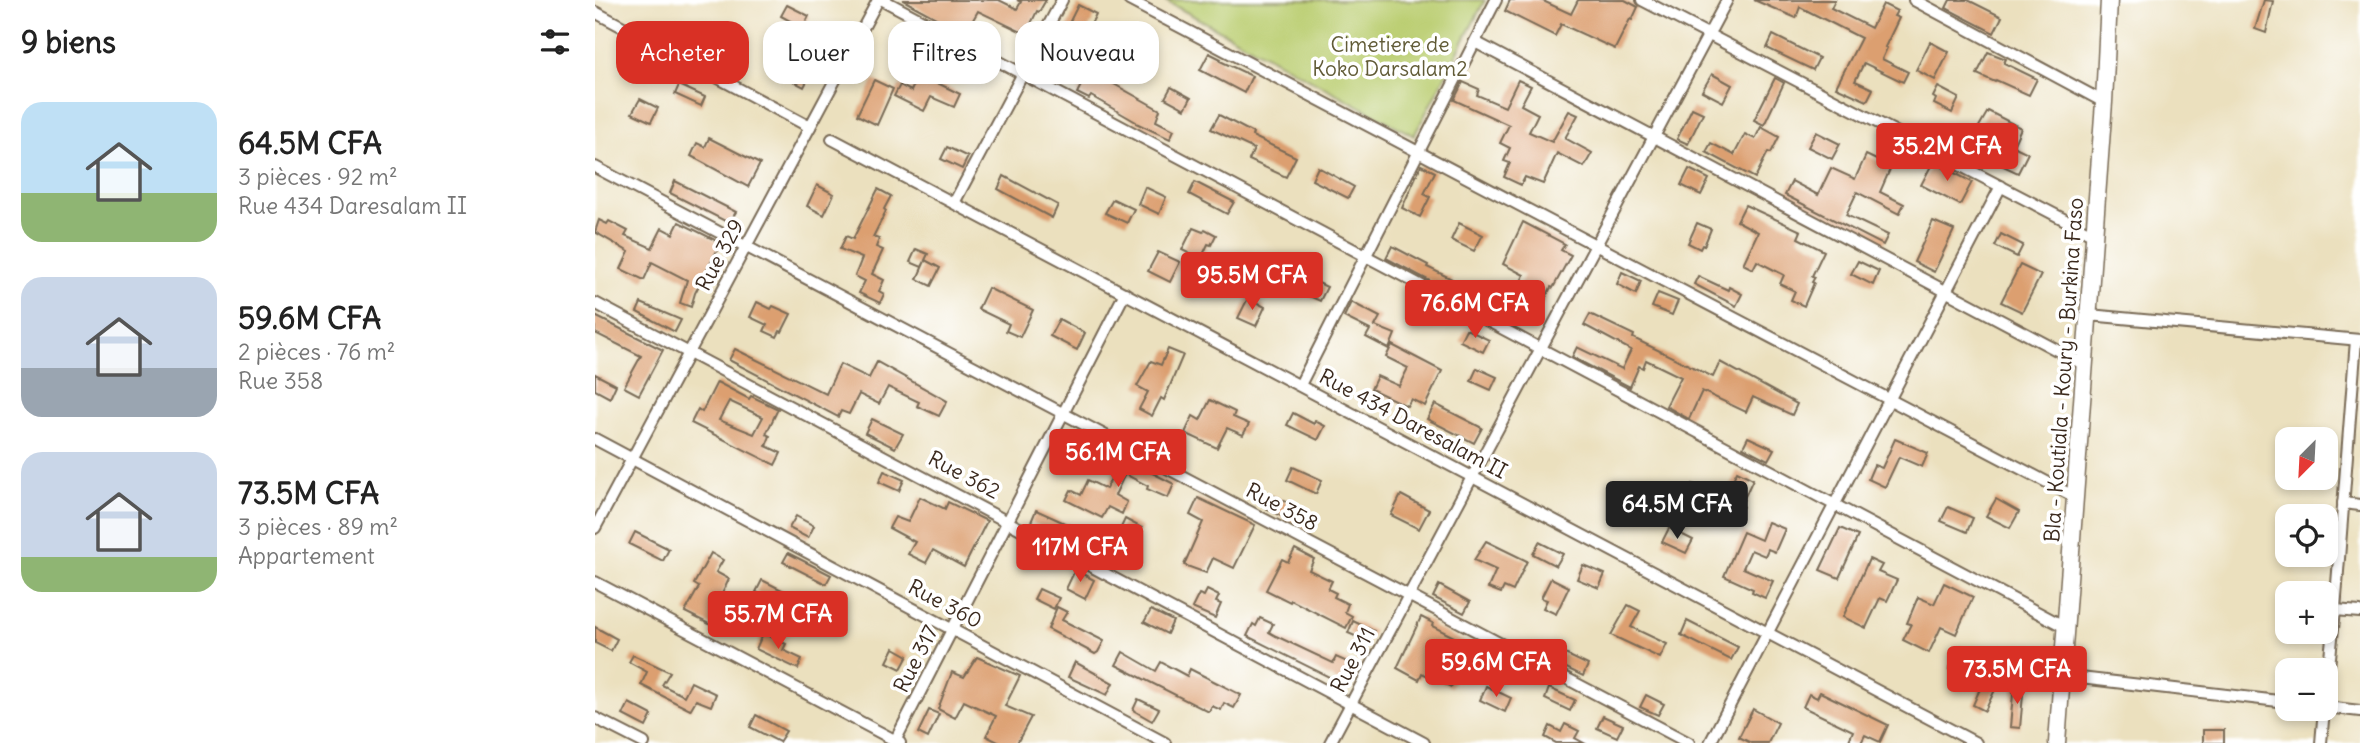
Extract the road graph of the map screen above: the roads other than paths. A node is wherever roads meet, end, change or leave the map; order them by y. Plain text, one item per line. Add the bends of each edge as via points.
1 (881, 0) edge
2 (1062, 0) edge
3 (1129, 0) edge
4 (1496, 0) edge
5 (1642, 0) edge
6 (1727, 0) edge
7 (1914, 0) edge
8 (2105, 2) edge
9 (595, 12) edge
10 (1051, 21) edge
11 (1709, 35) junction
12 (1475, 42) junction
13 (1015, 70) edge
14 (1017, 84) edge
15 (1041, 84) edge
16 (2104, 102) junction
17 (810, 127) junction
18 (1654, 137) junction
19 (832, 139) dead end
20 (1419, 152) junction
21 (595, 167) edge
22 (2001, 186) junction
23 (954, 203) junction
24 (2094, 235) junction
25 (1596, 245) junction
26 (746, 246) junction
27 (1366, 256) junction
28 (1946, 291) junction
29 (1125, 293) junction
30 (595, 303) edge
31 (2089, 315) junction
32 (2358, 340) edge
33 (1541, 349) junction
34 (690, 352) junction
35 (2085, 365) junction
36 (1300, 385) junction
37 (2356, 394) edge
38 (1890, 399) junction
39 (1064, 414) junction
40 (595, 439) edge
41 (632, 459) junction
42 (1472, 477) junction
43 (2075, 497) junction
44 (2343, 503) junction
45 (1835, 505) junction
46 (2360, 505) edge
47 (1009, 521) junction
48 (595, 528) edge
49 (2337, 581) edge
50 (595, 582) edge
51 (1409, 596) junction
52 (2338, 610) edge
53 (2360, 612) edge
54 (2067, 628) junction
55 (953, 629) junction
56 (1768, 633) junction
57 (2063, 676) junction
58 (2275, 701) edge
59 (1351, 704) junction
60 (2338, 709) edge
61 (2360, 711) edge
62 (595, 718) edge
63 (2324, 721) edge
64 (897, 742) edge
65 (644, 743) edge
66 (1165, 743) edge
67 (1330, 743) edge
68 (1425, 743) edge
69 (1689, 743) edge
70 (1710, 743) edge
71 (1976, 743) edge
72 (2057, 743) edge
73 (2321, 743) edge

1 - 13 street
1 - 17 street, Rue 329
2 - 10 street
3 - 20 street
4 - 12 street
5 - 11 street
6 - 11 street, Rue 311
7 - 16 street
8 - 16 main road, Bla - Koutiala - Koury - Burkina Faso
9 - 17 street
11 - 18 street, Rue 311
11 - 22 street
12 - 18 street
12 - 20 street
14 - 23 street
15 - 27 street
16 - 24 main road, Bla - Koutiala - Koury - Burkina Faso
17 - 26 street, Rue 329
18 - 25 street, Rue 311
18 - 28 street
19 - 23 street, Rue 434 Daresalam II
20 - 25 street
20 - 27 street
21 - 26 street, Rue 358
22 - 24 street
22 - 28 street
23 - 29 street, Rue 434 Daresalam II
24 - 31 main road, Bla - Koutiala - Koury - Burkina Faso
25 - 33 street, Rue 311
25 - 38 street
26 - 34 street, Rue 329
26 - 39 street, Rue 358
27 - 33 street
27 - 36 street
28 - 35 street
28 - 38 street
29 - 36 street, Rue 434 Daresalam II
29 - 39 street, Rue 317
30 - 34 street, Rue 362
31 - 32 street
31 - 35 main road, Bla - Koutiala - Koury - Burkina Faso
32 - 37 street
33 - 42 street, Rue 311
33 - 45 street
34 - 41 street, Rue 329
34 - 47 street, Rue 362
35 - 43 main road, Bla - Koutiala - Koury - Burkina Faso
36 - 42 street, Rue 434 Daresalam II
37 - 44 street
38 - 43 street
38 - 45 street
39 - 47 street, Rue 317
39 - 51 street, Rue 358
40 - 41 street, Rue 360
41 - 48 street, Rue 329
41 - 55 street, Rue 360
42 - 51 street, Rue 311
42 - 56 street, Rue 434 Daresalam II
43 - 54 main road, Bla - Koutiala - Koury - Burkina Faso
44 - 46 street
44 - 49 street
45 - 54 street
45 - 56 street
47 - 55 street, Rue 317
47 - 59 street, Rue 362
50 - 64 street
51 - 59 street, Rue 311
51 - 69 street, Rue 358
52 - 53 street
54 - 57 main road, Bla - Koutiala - Koury - Burkina Faso
55 - 64 street, Rue 317
55 - 66 street, Rue 360
56 - 70 street
56 - 71 street, Rue 434 Daresalam II
57 - 58 street
57 - 72 main road, Bla - Koutiala - Koury - Burkina Faso
59 - 67 street, Rue 311
59 - 68 street, Rue 362
60 - 61 street
62 - 65 street
63 - 73 street

